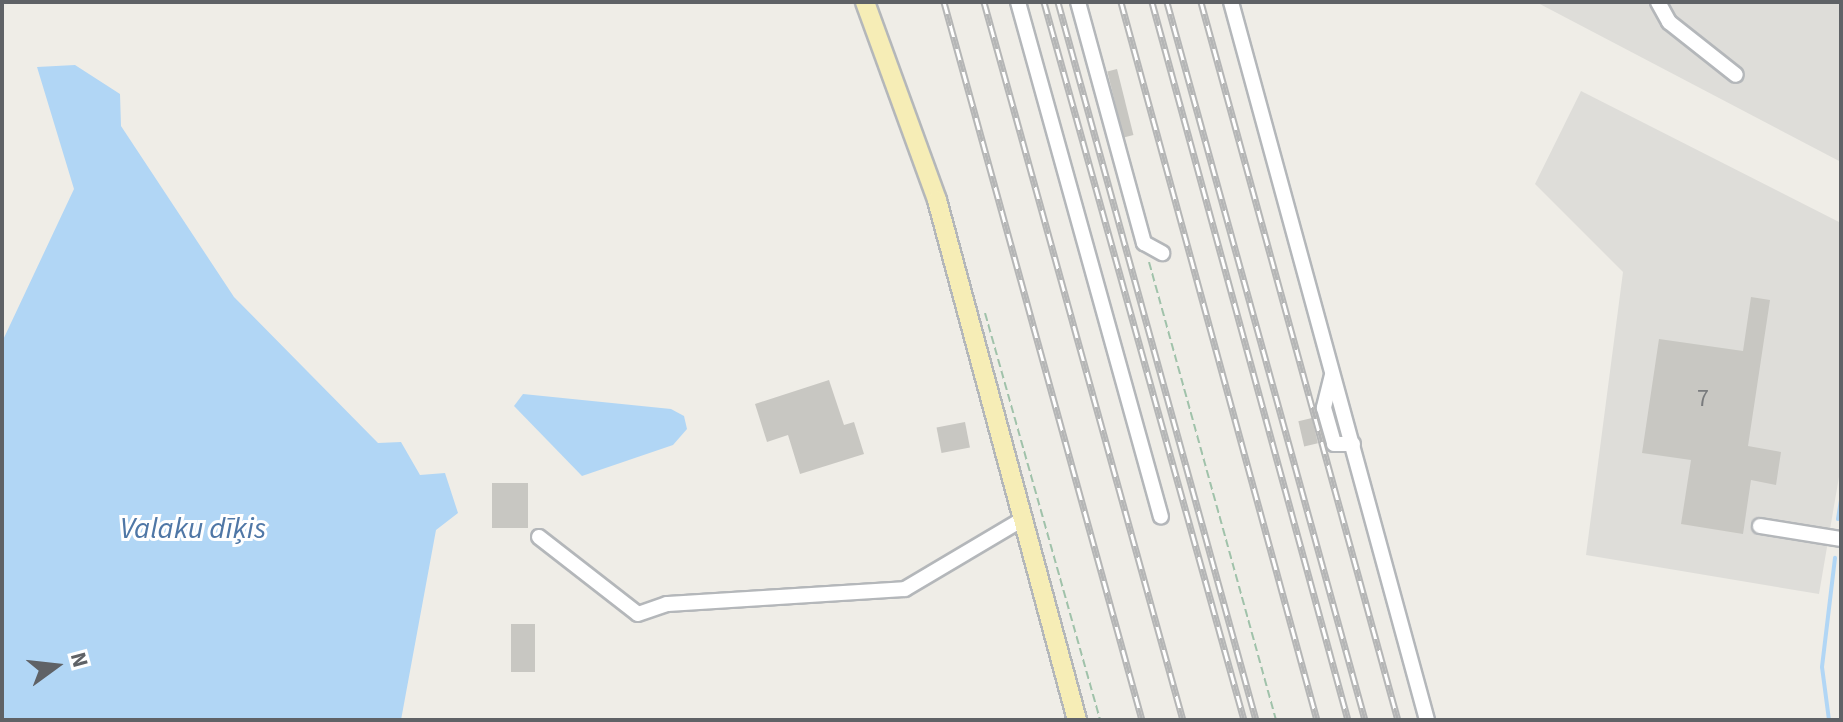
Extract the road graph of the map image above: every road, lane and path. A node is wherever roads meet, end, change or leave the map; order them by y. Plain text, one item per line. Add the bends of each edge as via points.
1 (865, 2) edge
2 (1018, 2) edge
3 (1078, 2) edge
4 (1231, 2) edge
5 (1658, 2) edge
6 (1736, 75) dead end
7 (1144, 243) junction
8 (1162, 253) dead end
9 (989, 312) dead end
10 (1161, 517) dead end
11 (1023, 519) junction
12 (1760, 526) dead end
13 (539, 537) dead end
14 (1841, 539) edge
15 (1077, 720) edge
16 (1100, 720) edge
17 (1276, 720) edge
18 (1427, 720) edge

1 - 11 main road via 937,200
2 - 10 street
3 - 7 street
4 - 18 street
5 - 6 street via 1669,22
7 - 8 street
7 - 17 path
9 - 16 path
11 - 13 street via 905,589 667,604 638,614
11 - 15 main road
12 - 14 street

